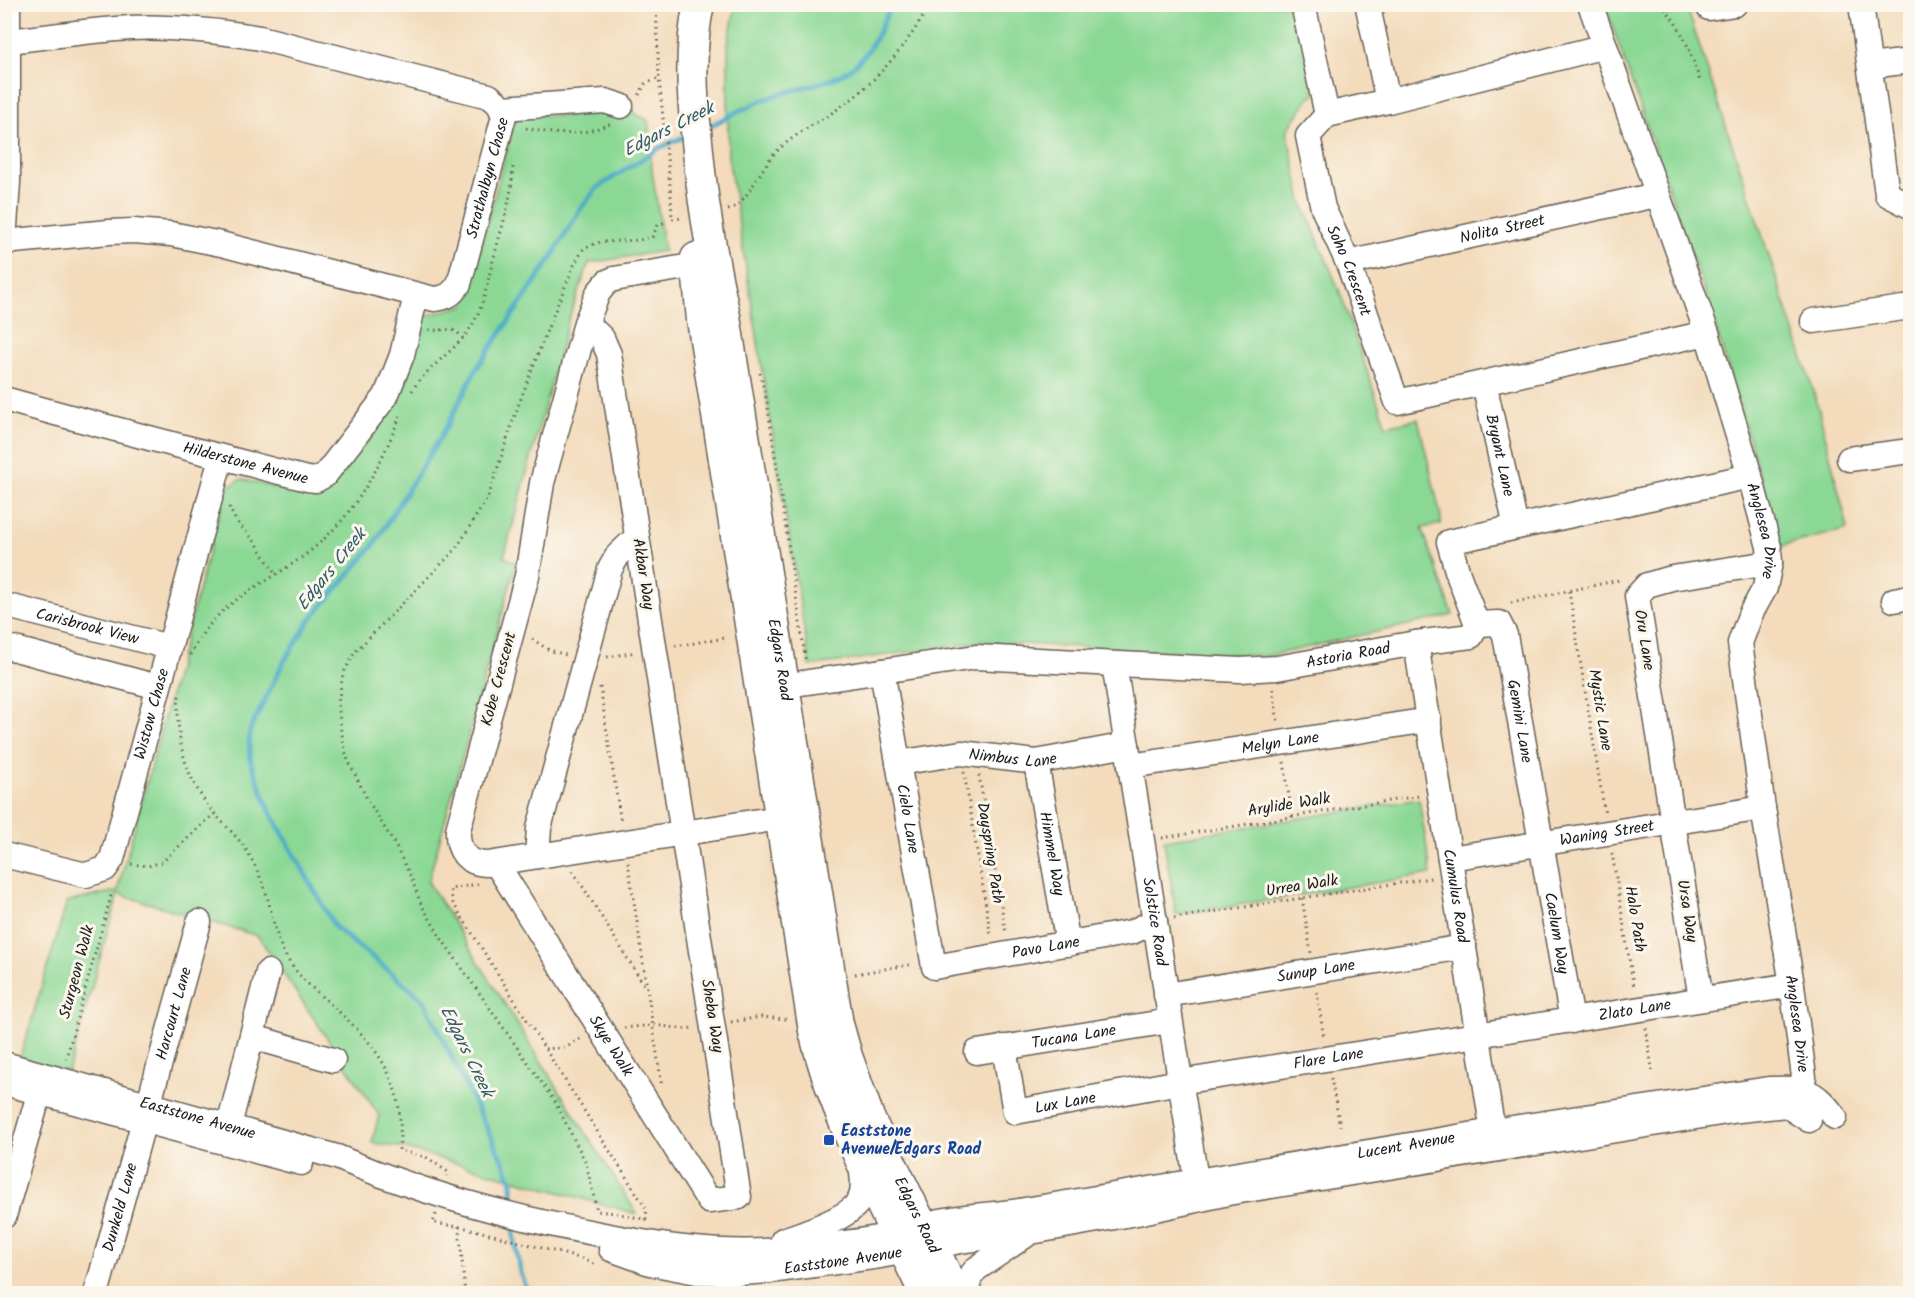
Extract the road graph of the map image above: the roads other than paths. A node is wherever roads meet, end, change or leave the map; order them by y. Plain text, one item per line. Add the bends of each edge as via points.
1 (8, 4) edge
2 (679, 4) edge
3 (699, 4) edge
4 (1304, 4) edge
5 (1590, 4) edge
6 (1735, 4) edge
7 (1861, 4) edge
8 (1370, 5) edge
9 (1709, 8) dead end
10 (8, 41) junction
11 (1605, 46) junction
12 (1911, 61) edge
13 (1870, 66) junction
14 (678, 88) junction
15 (1388, 101) junction
16 (621, 106) dead end
17 (502, 108) junction
18 (1327, 115) junction
19 (1656, 195) junction
20 (691, 199) junction
21 (1911, 206) edge
22 (4, 241) edge
23 (1348, 263) junction
24 (696, 266) junction
25 (416, 295) junction
26 (1911, 307) edge
27 (1813, 321) dead end
28 (586, 322) junction
29 (1707, 333) junction
30 (1484, 383) junction
31 (4, 399) edge
32 (1911, 451) edge
33 (1849, 459) dead end
34 (218, 469) junction
35 (1750, 477) junction
36 (1516, 528) junction
37 (637, 537) junction
38 (1770, 563) junction
39 (4, 604) edge
40 (1477, 624) junction
41 (1416, 642) junction
42 (4, 646) edge
43 (179, 651) junction
44 (1114, 664) junction
45 (882, 671) junction
46 (169, 687) junction
47 (772, 688) junction
48 (1429, 720) junction
49 (1129, 756) junction
50 (1036, 762) junction
51 (898, 763) junction
52 (1763, 808) junction
53 (779, 818) junction
54 (1673, 822) junction
55 (684, 834) junction
56 (1540, 844) junction
57 (4, 855) edge
58 (537, 856) junction
59 (496, 863) junction
60 (1452, 866) junction
61 (1155, 921) junction
62 (199, 922) dead end
63 (1068, 944) junction
64 (1464, 947) junction
65 (934, 964) joint
66 (268, 972) dead end
67 (1792, 985) junction
68 (1166, 995) junction
69 (1701, 999) junction
70 (1170, 1021) junction
71 (1572, 1021) junction
72 (1478, 1036) junction
73 (253, 1038) junction
74 (1005, 1047) junction
75 (977, 1052) dead end
76 (333, 1060) dead end
77 (4, 1064) edge
78 (1180, 1082) junction
79 (4, 1083) edge
80 (42, 1083) junction
81 (1801, 1105) junction
82 (146, 1113) junction
83 (1835, 1118) dead end
84 (229, 1126) junction
85 (1495, 1140) junction
86 (860, 1160) junction
87 (389, 1179) junction
88 (1196, 1180) junction
89 (739, 1197) joint
90 (1012, 1212) joint
91 (4, 1216) edge
92 (553, 1226) junction
93 (1031, 1232) junction
94 (913, 1239) junction
95 (734, 1252) junction
96 (96, 1293) edge
97 (925, 1293) edge
98 (956, 1293) edge
99 (966, 1293) edge

1 - 10 street
2 - 14 main road, Edgars Road
3 - 14 main road, Edgars Road via 693,50
4 - 18 street
5 - 11 street, Anglesea Drive
6 - 9 street
7 - 13 street
8 - 15 street
10 - 17 street, Strathalbyn Chase via 134,28 224,32 489,96
10 - 22 street
11 - 15 street
11 - 19 street, Anglesea Drive
12 - 13 street
13 - 21 street via 1887,194
14 - 20 main road, Edgars Road
15 - 18 street
16 - 17 street via 605,101
17 - 25 street, Strathalbyn Chase via 503,123 459,284 442,299
18 - 23 street, Soho Crescent via 1308,136 1323,208
19 - 23 street, Nolita Street
19 - 29 street, Anglesea Drive
20 - 24 main road, Edgars Road
20 - 47 main road, Edgars Road via 725,316
22 - 25 street, Strathalbyn Chase via 109,232 171,234
23 - 30 street, Soho Crescent via 1397,402
24 - 28 street, Kobe Crescent via 607,282
24 - 47 main road, Edgars Road via 702,320
25 - 34 street, Hilderstone Avenue via 402,355 386,396 320,478
26 - 27 street
28 - 37 street, Akbar Way via 602,338 609,354
28 - 59 street, Kobe Crescent via 542,483 527,576 458,830 457,841 465,856 480,864
29 - 30 street, Soho Crescent
29 - 35 street, Anglesea Drive
30 - 36 street, Bryant Lane
31 - 34 street, Hilderstone Avenue via 193,449
32 - 33 street
34 - 43 street, Wistow Chase
35 - 36 street
35 - 38 street, Anglesea Drive
36 - 40 street via 1449,542
37 - 55 street, Akbar Way
37 - 58 street via 610,569 539,828
38 - 52 street, Anglesea Drive via 1765,588 1740,643
38 - 54 street, Oru Lane via 1672,578 1647,585 1637,596
39 - 43 street, Carisbrook View
40 - 41 street, Astoria Road via 1471,636
40 - 56 street, Gemini Lane via 1499,623 1505,635
41 - 44 street, Astoria Road via 1277,668
41 - 48 street, Cumulus Road
42 - 46 street
43 - 46 street, Wistow Chase
44 - 45 street, Astoria Road via 976,657
44 - 49 street, Solstice Road
45 - 47 street, Astoria Road
45 - 51 street, Cielo Lane
46 - 57 street, Wistow Chase via 112,859 105,869 86,874
47 - 53 main road, Edgars Road
47 - 94 main road, Edgars Road via 847,1056
48 - 49 street, Melyn Lane via 1281,743
48 - 60 street, Cumulus Road
49 - 50 street, Nimbus Lane
49 - 61 street, Solstice Road
50 - 51 street, Nimbus Lane via 968,754
50 - 63 street, Himmel Way
51 - 65 street, Cielo Lane
52 - 54 street, Waning Street
52 - 67 street, Anglesea Drive
53 - 55 street, Kobe Crescent
53 - 86 main road, Edgars Road via 814,1031 830,1085
54 - 56 street, Waning Street
54 - 69 street, Ursa Way
55 - 58 street, Kobe Crescent
55 - 89 street, Sheba Way
56 - 60 street, Waning Street
56 - 71 street, Caelum Way
58 - 59 street, Kobe Crescent
59 - 89 street, Skye Walk via 709,1201
60 - 64 street, Cumulus Road
61 - 63 street, Pavo Lane via 1132,932
61 - 68 street, Solstice Road
62 - 82 street, Harcourt Lane
63 - 65 street, Pavo Lane
64 - 68 street, Sunup Lane
64 - 72 street, Cumulus Road
66 - 73 street
67 - 69 street, Zlato Lane
67 - 81 street, Anglesea Drive via 1804,1077
68 - 70 street, Solstice Road
69 - 71 street, Zlato Lane
70 - 74 street, Tucana Lane
70 - 78 street, Solstice Road
71 - 72 street, Zlato Lane
72 - 78 street, Flare Lane
72 - 85 street, Cumulus Road
73 - 76 street
73 - 84 street
74 - 75 street, Tucana Lane
74 - 78 street, Lux Lane via 1015,1112
77 - 80 street, Eaststone Avenue
78 - 88 street, Solstice Road
79 - 80 street, Eaststone Avenue
80 - 82 street, Eaststone Avenue
80 - 91 street
81 - 83 street via 1822,1101
81 - 85 street, Lucent Avenue via 1769,1089
82 - 84 street, Eaststone Avenue
82 - 87 street, Eaststone Avenue via 338,1173
82 - 96 street, Dunkeld Lane
84 - 87 street, Eaststone Avenue via 338,1157
85 - 88 street, Lucent Avenue
85 - 93 street, Lucent Avenue
86 - 94 main road, Edgars Road
86 - 95 street via 863,1189 852,1208 821,1226 784,1240
87 - 92 street, Eaststone Avenue
88 - 90 street, Lucent Avenue
90 - 94 street, Eaststone Avenue
92 - 94 street, Eaststone Avenue via 650,1263 717,1274 770,1271
92 - 95 street, Eaststone Avenue via 676,1248
93 - 94 street, Eaststone Avenue
93 - 99 street via 976,1269
94 - 95 street, Eaststone Avenue
94 - 97 main road, Edgars Road
94 - 98 main road, Edgars Road

